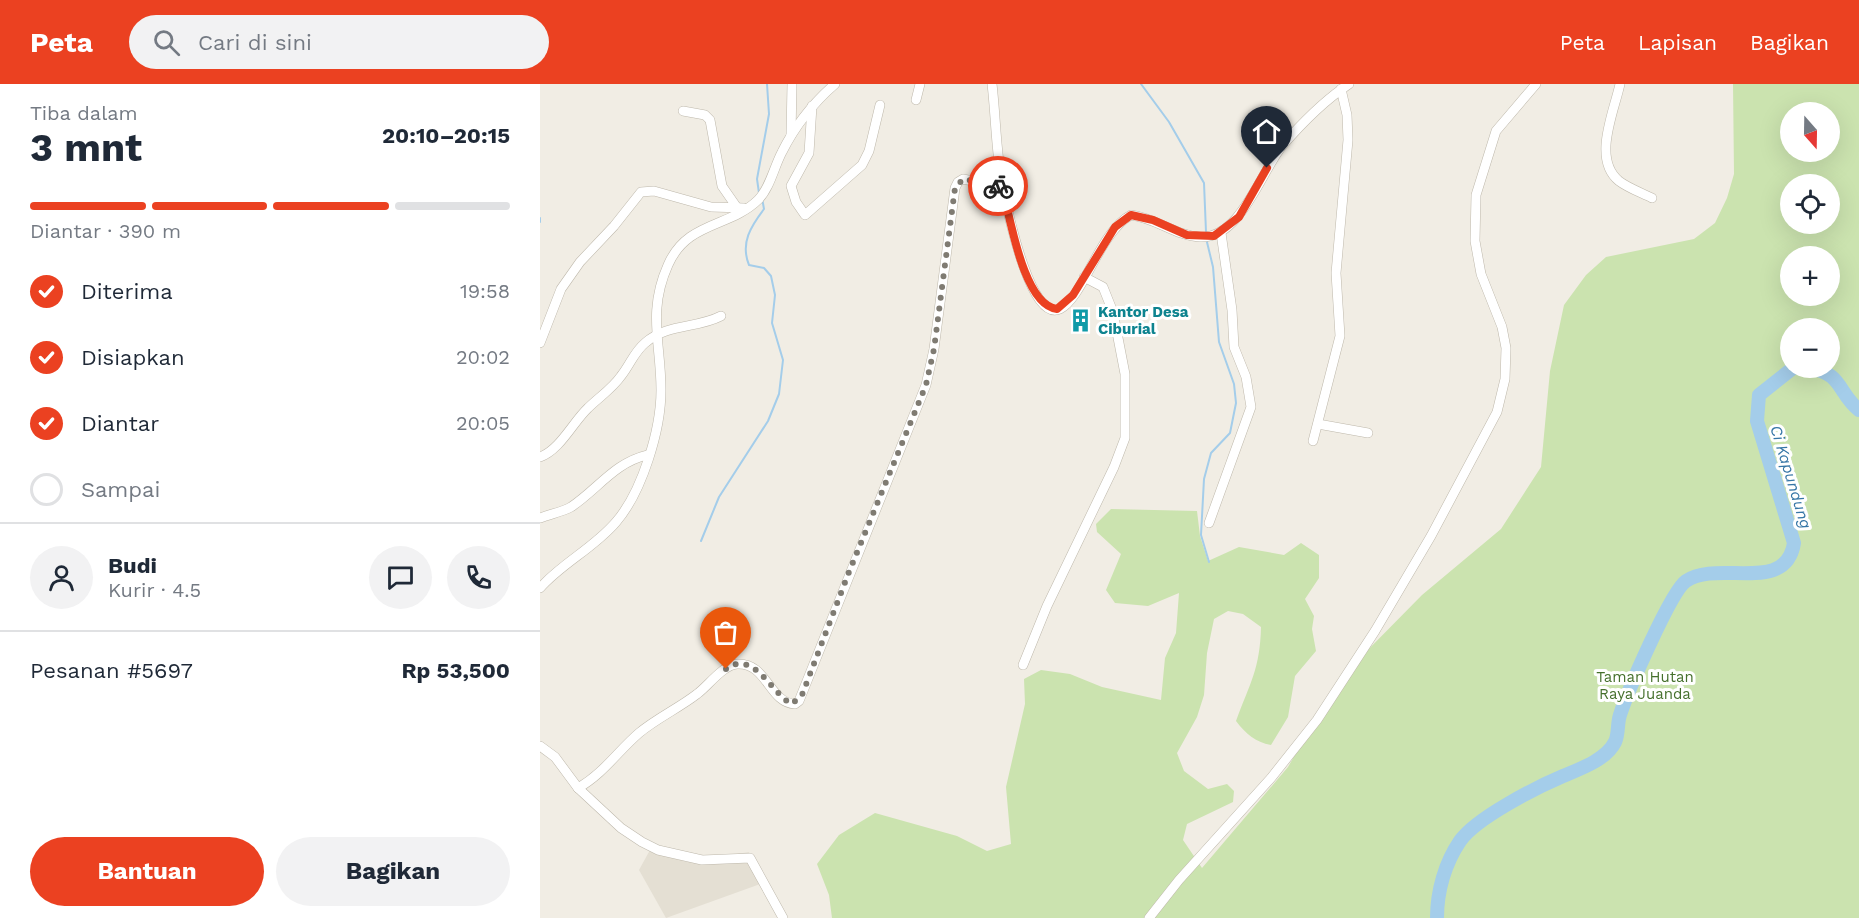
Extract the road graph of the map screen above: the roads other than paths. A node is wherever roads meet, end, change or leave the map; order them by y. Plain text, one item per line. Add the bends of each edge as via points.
1 (792, 84) edge
2 (835, 84) edge
3 (920, 84) edge
4 (992, 84) edge
5 (1536, 84) edge
6 (1620, 84) edge
7 (1345, 87) edge
8 (916, 100) dead end
9 (812, 105) junction
10 (880, 105) dead end
11 (682, 111) dead end
12 (791, 136) junction
13 (1002, 187) junction
14 (1652, 198) dead end
15 (749, 208) junction
16 (738, 209) junction
17 (1221, 233) junction
18 (1084, 277) junction
19 (721, 316) dead end
20 (656, 335) junction
21 (540, 343) edge
22 (1318, 424) junction
23 (1368, 433) dead end
24 (1313, 441) dead end
25 (647, 455) junction
26 (540, 456) edge
27 (540, 518) edge
28 (1209, 523) dead end
29 (540, 588) edge
30 (1023, 665) dead end
31 (540, 746) edge
32 (578, 788) junction
33 (783, 918) edge
34 (1149, 918) edge

1 - 12 street
2 - 9 street
3 - 8 street
4 - 13 street
5 - 34 street via 1496,131 1476,195 1475,241 1481,274 1506,348 1505,379 1497,412 1436,527 1317,720
6 - 14 street via 1606,163 1620,182
7 - 17 street via 1283,145 1258,180 1239,217
7 - 22 street via 1348,140 1336,273 1340,336
9 - 10 street via 809,153 791,186 805,215 862,165
9 - 12 street
11 - 16 street via 705,115 710,120 722,186
12 - 15 street via 766,188
13 - 18 street via 1023,268 1045,306 1062,307
13 - 32 street via 963,179 955,188 926,385 799,700 789,703 754,668 730,666 641,732 602,772
15 - 16 street
15 - 20 street via 703,228 675,252 658,296
16 - 21 street via 698,204 654,191 641,192 561,289
17 - 18 street via 1187,235 1131,215 1115,227
17 - 28 street via 1234,347 1246,377 1251,407
18 - 30 street via 1100,285 1113,312 1125,374 1125,438
19 - 20 street via 702,325 690,324
20 - 25 street via 661,390 657,432
20 - 26 street via 639,348 609,390
22 - 23 street
22 - 24 street
25 - 27 street via 609,473 571,507
25 - 29 street via 616,522
31 - 32 street via 555,758
32 - 33 street via 621,828 658,850 702,860 750,858

